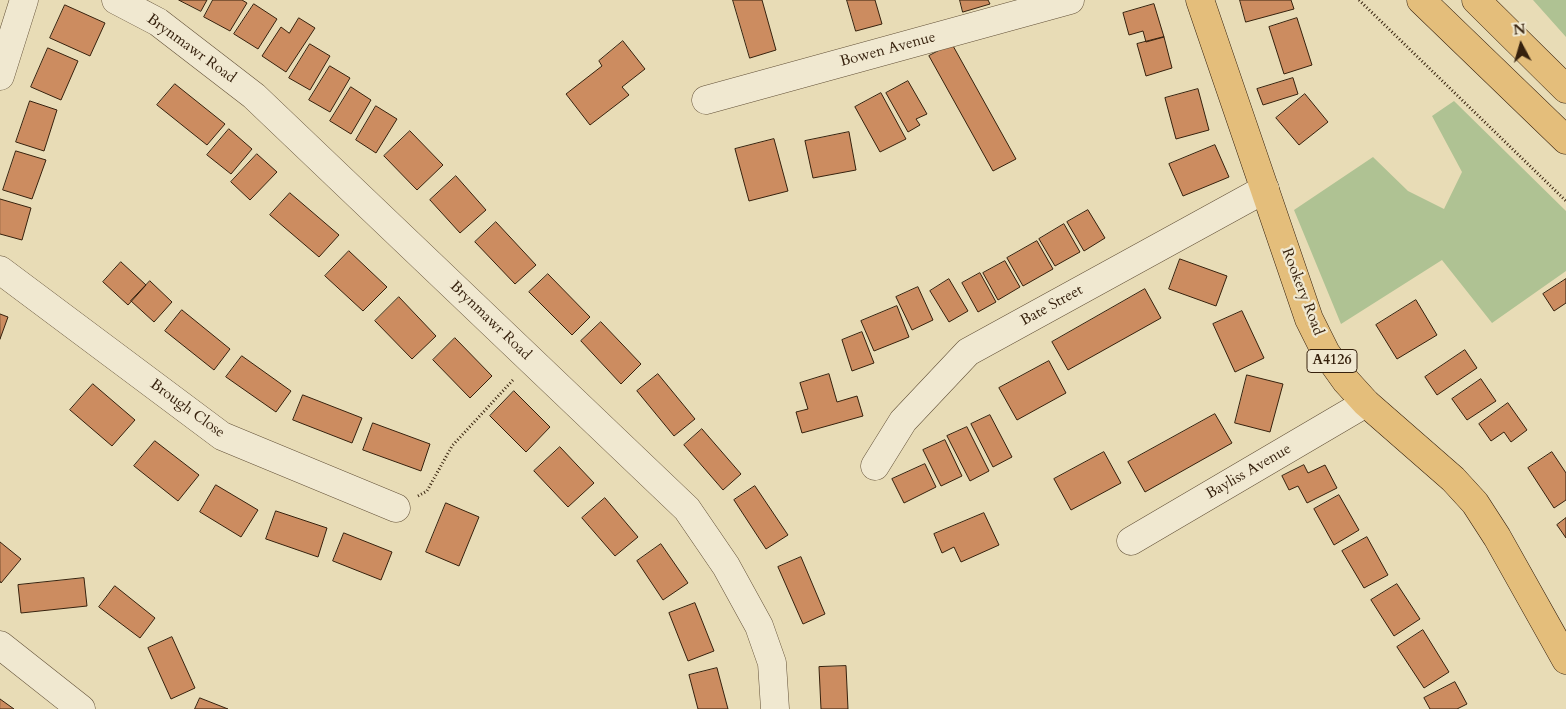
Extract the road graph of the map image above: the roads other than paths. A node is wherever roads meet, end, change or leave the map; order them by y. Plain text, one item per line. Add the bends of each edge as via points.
1 (24, 0) edge
2 (116, 0) edge
3 (1070, 0) edge
4 (1200, 0) edge
5 (1421, 0) edge
6 (1476, 0) edge
7 (0, 76) edge
8 (1566, 88) edge
9 (706, 100) dead end
10 (1566, 140) edge
11 (1265, 189) junction
12 (0, 270) edge
13 (1366, 403) junction
14 (875, 466) dead end
15 (396, 508) road end
16 (1131, 542) dead end
17 (0, 644) edge
18 (1566, 660) edge
19 (81, 709) edge
20 (775, 709) edge

1 - 7 street
2 - 20 street, Brynmawr Road via 158,22 254,96 687,509 726,566 759,626 772,663
3 - 9 street, Bowen Avenue
4 - 11 main road, Rookery Road / A4126
5 - 10 main road
6 - 8 main road
11 - 13 main road, Rookery Road / A4126 via 1309,319 1326,353
11 - 14 street, Bate Street via 968,352 903,421
12 - 15 street, Brough Close via 222,436
13 - 16 street, Bayliss Avenue
13 - 18 main road, Rookery Road / A4126 via 1453,479 1475,503
17 - 19 street

